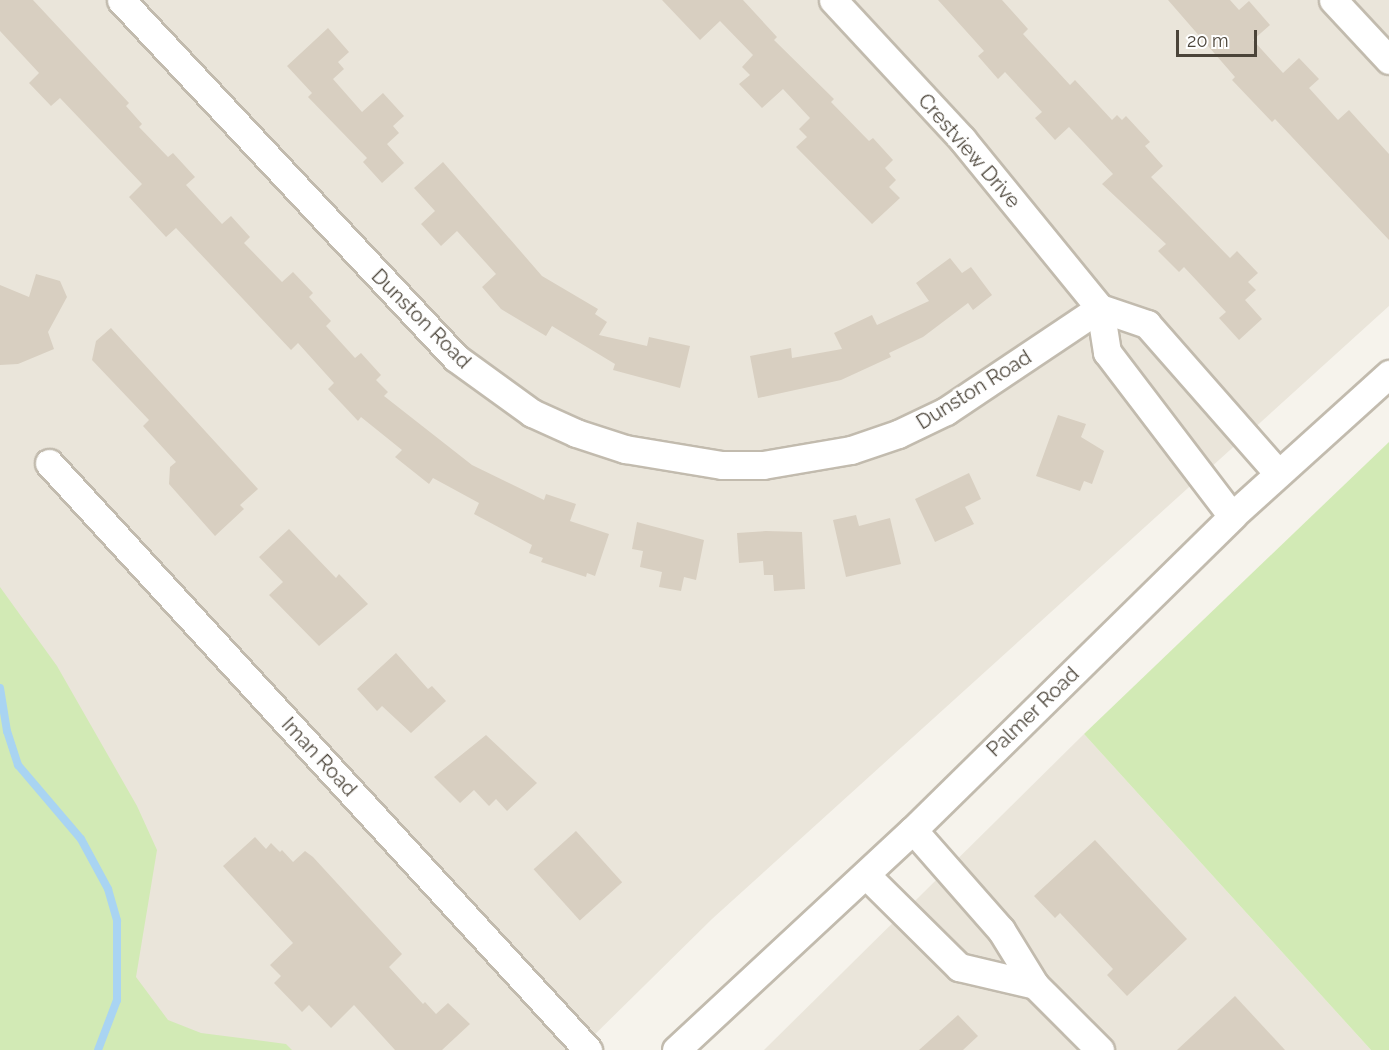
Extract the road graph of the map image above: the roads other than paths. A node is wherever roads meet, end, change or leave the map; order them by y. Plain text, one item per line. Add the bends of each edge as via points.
1 (121, 0) edge
2 (833, 0) edge
3 (1333, 0) edge
4 (1389, 60) edge
5 (1100, 308) junction
6 (1389, 374) edge
7 (50, 463) dead end
8 (1278, 473) junction
9 (1233, 516) junction
10 (913, 830) junction
11 (866, 875) junction
12 (1035, 985) junction
13 (588, 1050) edge
14 (676, 1050) edge
15 (1100, 1050) edge

1 - 5 street, Dunston Road via 456,358 532,413 625,449 722,465 763,465 851,450 924,423
2 - 5 street, Crestview Drive via 962,139
3 - 4 street
5 - 8 street via 1147,324
5 - 9 street via 1107,352
6 - 8 street, Palmer Road
7 - 13 street, Iman Road
8 - 9 street, Palmer Road
9 - 10 street, Palmer Road
10 - 11 street, Palmer Road
10 - 12 street via 1001,930
11 - 12 street via 959,967
11 - 14 street, Palmer Road
12 - 15 street

